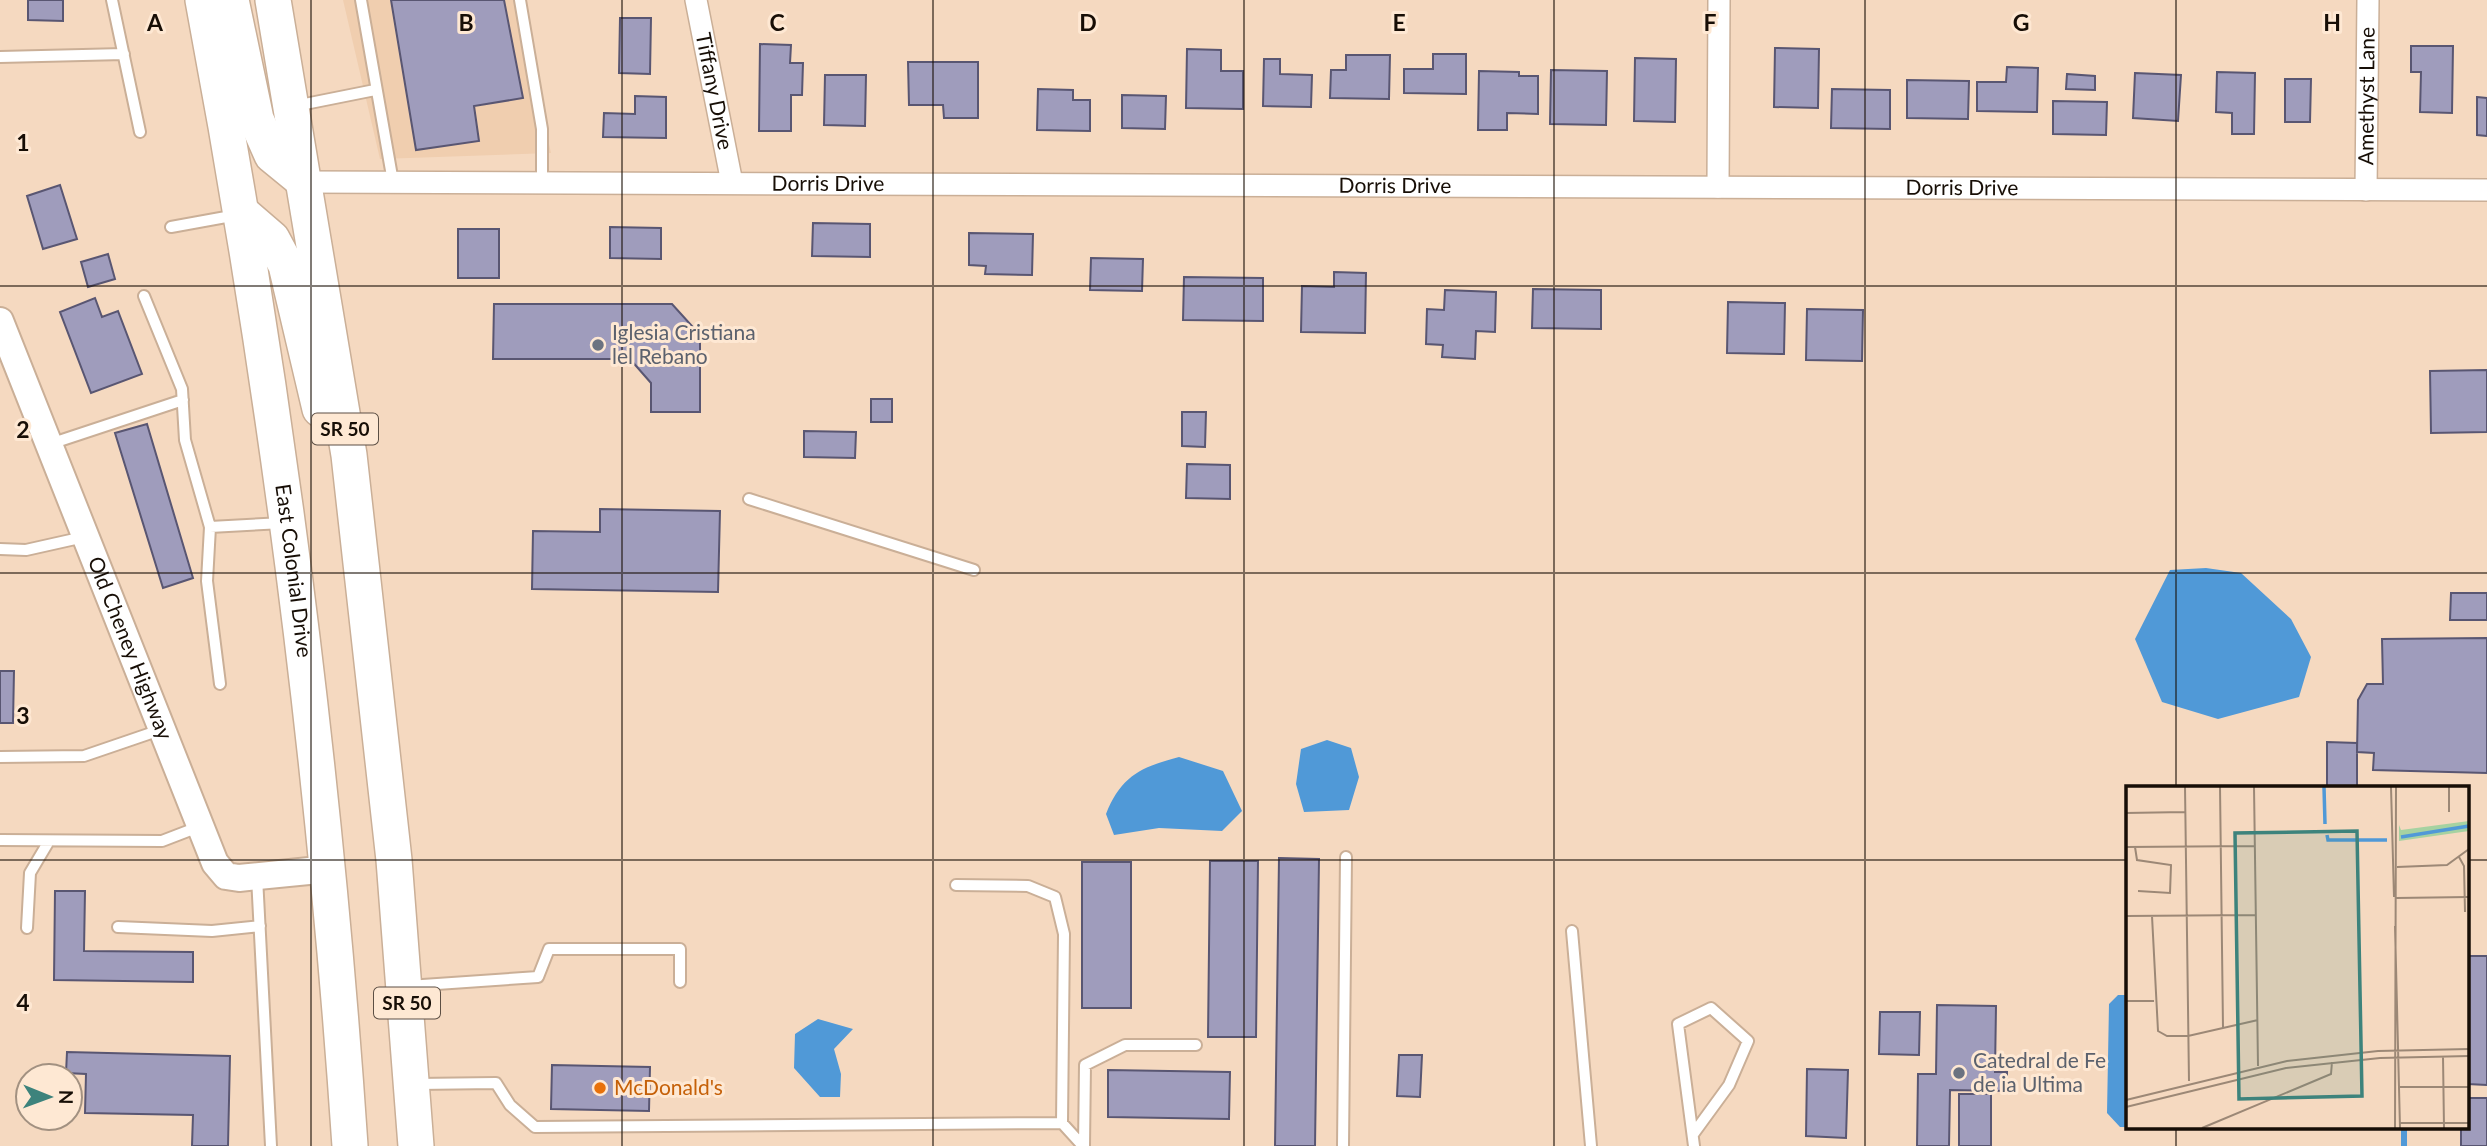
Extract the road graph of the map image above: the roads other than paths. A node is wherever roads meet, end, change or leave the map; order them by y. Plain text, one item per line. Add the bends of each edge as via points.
1 (112, 0) edge
2 (203, 0) edge
3 (231, 0) edge
4 (273, 0) edge
5 (361, 0) edge
6 (520, 0) edge
7 (696, 0) edge
8 (1719, 0) edge
9 (2368, 0) edge
10 (124, 54) junction
11 (0, 57) edge
12 (375, 90) junction
13 (292, 106) junction
14 (140, 132) dead end
15 (305, 182) junction
16 (393, 182) junction
17 (542, 183) junction
18 (733, 183) junction
19 (1718, 187) junction
20 (2366, 190) junction
21 (2487, 190) edge
22 (243, 214) junction
23 (171, 227) dead end
24 (144, 296) dead end
25 (0, 321) edge
26 (183, 400) junction
27 (50, 444) junction
28 (349, 456) junction
29 (749, 499) dead end
30 (289, 522) junction
31 (210, 527) junction
32 (86, 536) junction
33 (0, 550) edge
34 (974, 570) dead end
35 (220, 684) dead end
36 (163, 729) junction
37 (0, 757) edge
38 (201, 827) junction
39 (0, 840) edge
40 (49, 841) junction
41 (1346, 857) dead end
42 (329, 869) junction
43 (257, 877) junction
44 (956, 885) dead end
45 (260, 926) junction
46 (118, 927) dead end
47 (27, 928) dead end
48 (1572, 931) dead end
49 (680, 982) dead end
50 (405, 986) junction
51 (1196, 1045) dead end
52 (412, 1084) junction
53 (1062, 1123) junction
54 (1694, 1133) junction
55 (271, 1146) edge
56 (350, 1146) edge
57 (416, 1146) edge
58 (1083, 1146) edge
59 (1343, 1146) edge
60 (1591, 1146) edge
61 (1694, 1146) edge

1 - 10 lane
2 - 22 highway, East Colonial Drive
3 - 15 highway via 256,119 272,155
4 - 13 highway, SR 50
5 - 12 lane
6 - 17 lane via 542,129
7 - 18 street, Tiffany Drive
8 - 19 street
9 - 20 street, Amethyst Lane
10 - 11 lane
10 - 14 lane
12 - 13 lane
12 - 16 lane
13 - 15 highway, SR 50
15 - 16 street, Dorris Drive
15 - 28 highway, SR 50
16 - 17 street, Dorris Drive
17 - 18 street, Dorris Drive
18 - 19 street, Dorris Drive
19 - 20 street, Dorris Drive
20 - 21 street, Dorris Drive
22 - 23 lane
22 - 28 highway via 272,239 286,265 328,443
22 - 30 highway, East Colonial Drive
24 - 26 lane
25 - 27 street, Old Cheney Highway
26 - 27 lane
26 - 31 lane via 185,440
27 - 32 street, Old Cheney Highway
28 - 50 highway, SR 50
29 - 34 lane
30 - 31 lane
30 - 42 highway, East Colonial Drive
31 - 35 lane via 207,581
32 - 33 lane via 26,550
32 - 36 street, Old Cheney Highway
36 - 37 lane via 84,756
36 - 38 street, Old Cheney Highway
38 - 40 lane via 162,841
38 - 43 street, Old Cheney Highway via 215,863 226,876
39 - 40 lane
40 - 47 lane via 30,873
41 - 59 lane
42 - 43 street, Old Cheney Highway
42 - 56 highway, East Colonial Drive
43 - 45 lane
44 - 53 lane via 1028,886 1055,897 1064,934
45 - 46 lane via 212,931
45 - 55 lane
48 - 60 lane
49 - 50 lane via 680,949 549,949 538,977
50 - 52 highway, SR 50
51 - 58 lane via 1125,1045 1085,1065
52 - 53 lane via 496,1083 510,1105 535,1127
52 - 57 highway, SR 50
53 - 58 lane
54 - 54 lane via 1730,1085 1748,1041 1711,1008 1678,1024
54 - 61 lane

